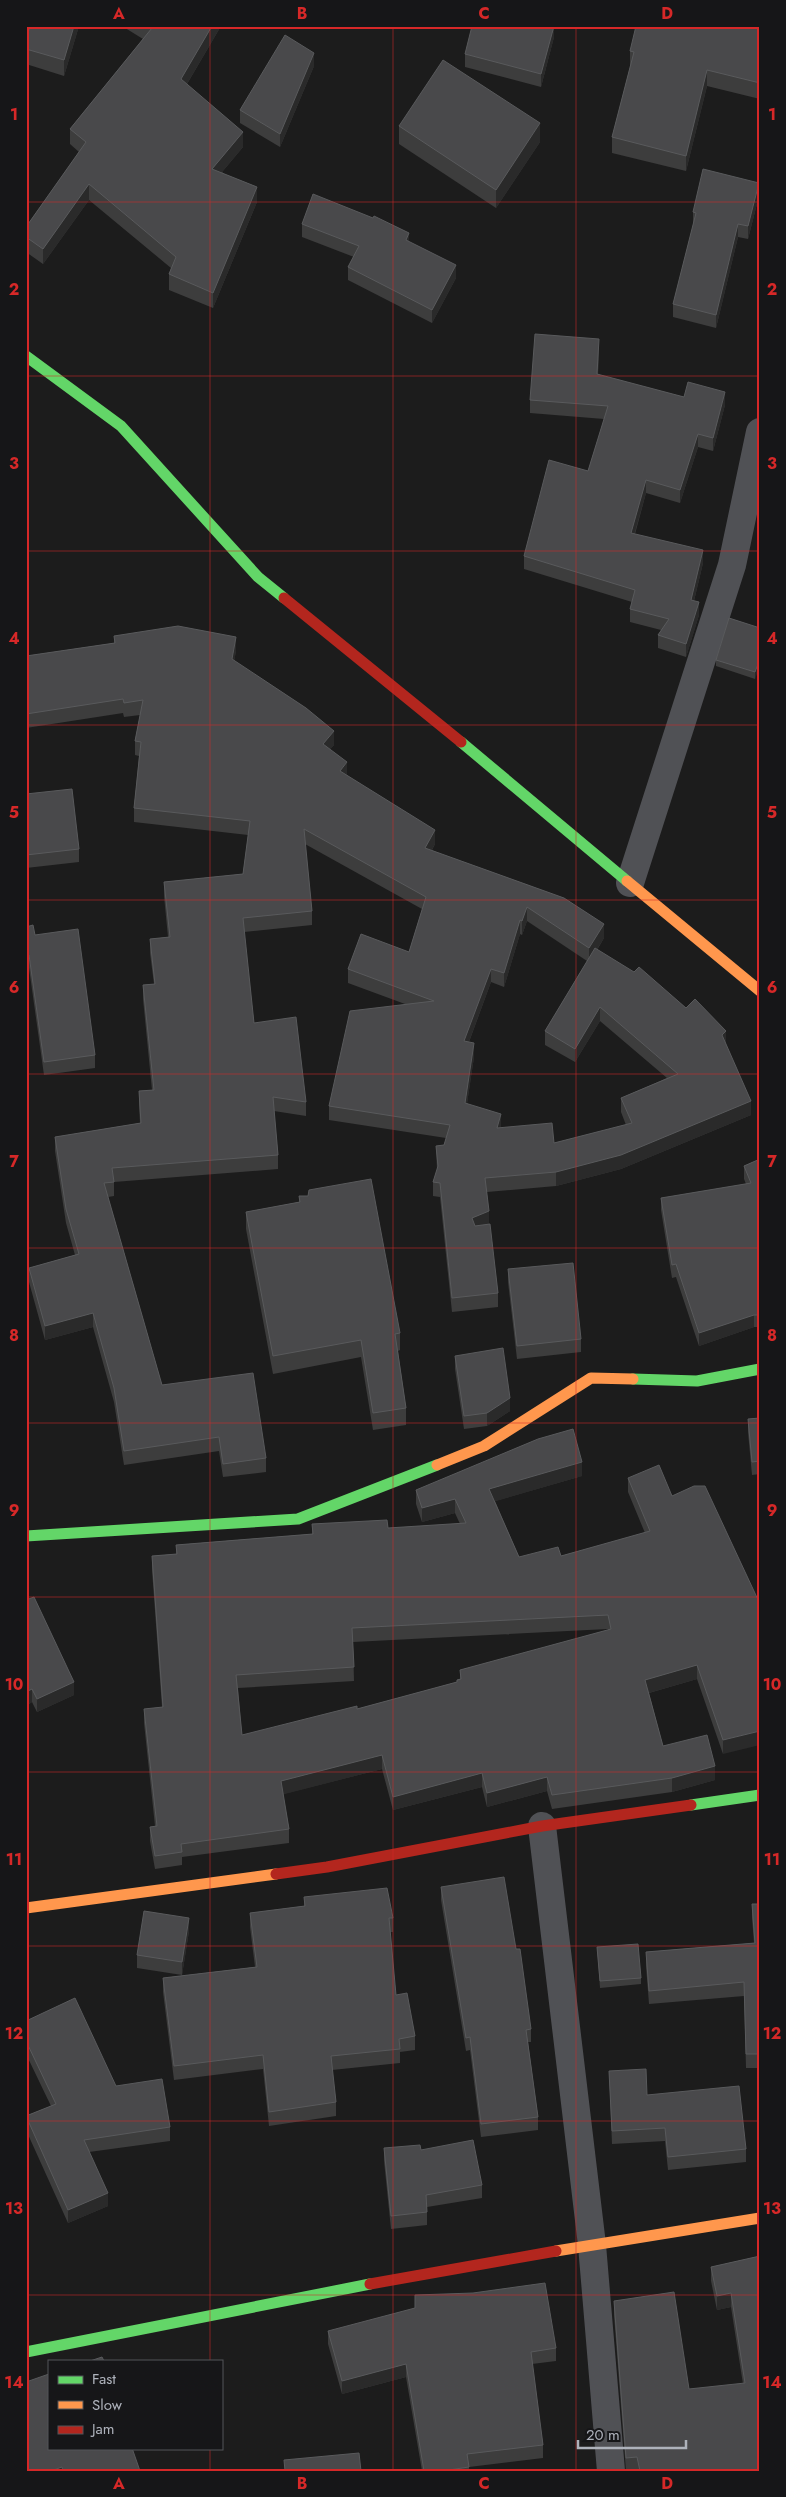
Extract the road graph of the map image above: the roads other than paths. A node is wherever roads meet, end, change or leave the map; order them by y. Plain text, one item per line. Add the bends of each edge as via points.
1 (26, 356) edge
2 (760, 432) edge
3 (630, 883) junction
4 (760, 991) edge
5 (760, 1369) edge
6 (26, 1536) edge
7 (760, 1795) edge
8 (542, 1826) junction
9 (26, 1908) edge
10 (760, 2218) edge
11 (592, 2245) junction
12 (26, 2352) edge
13 (611, 2471) edge

1 - 3 street via 121,426 258,577
2 - 3 street via 732,565
3 - 4 street
5 - 6 street via 697,1381 592,1378 484,1446 298,1519
7 - 8 street
8 - 9 street via 327,1867
8 - 11 street
10 - 11 street
11 - 12 street via 456,2267
11 - 13 street

